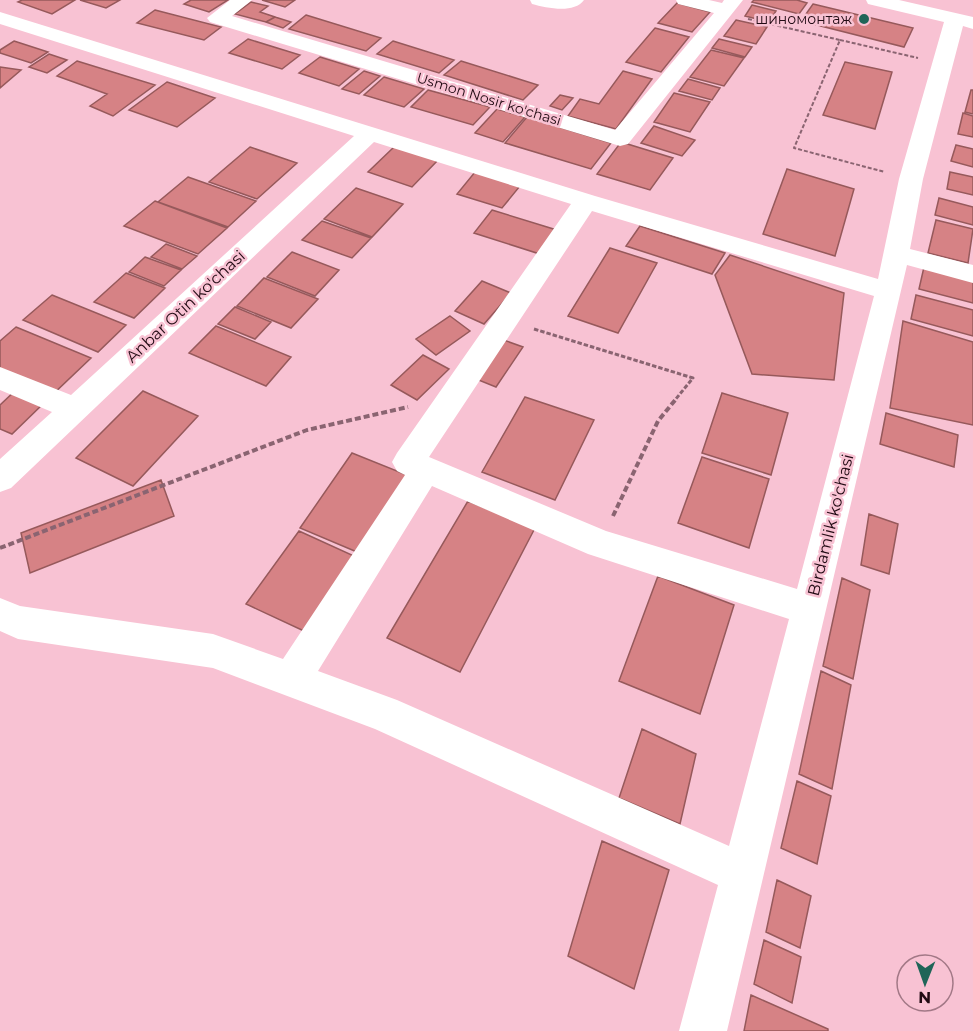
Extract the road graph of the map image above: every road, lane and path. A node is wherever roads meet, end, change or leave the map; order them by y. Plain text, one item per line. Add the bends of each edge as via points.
1 (5, 0) edge
2 (243, 0) edge
3 (538, 0) edge
4 (575, 0) edge
5 (685, 0) edge
6 (875, 0) edge
7 (0, 3) edge
8 (728, 8) edge
9 (0, 18) edge
10 (964, 21) edge
11 (840, 40) junction
12 (943, 64) junction
13 (371, 134) junction
14 (911, 179) junction
15 (586, 201) junction
16 (898, 254) junction
17 (973, 274) edge
18 (889, 291) junction
19 (505, 320) junction
20 (0, 378) edge
21 (453, 396) junction
22 (75, 409) junction
23 (425, 471) junction
24 (0, 479) edge
25 (600, 544) junction
26 (0, 548) edge
27 (809, 609) junction
28 (0, 614) edge
29 (291, 680) junction
30 (741, 873) junction
31 (703, 1031) edge

1 - 7 street
2 - 8 street, Usmon Nosir ko'chasi via 217,18 620,138
3 - 4 street
5 - 8 street
6 - 10 street
8 - 11 path
9 - 13 street
10 - 12 street, Birdamlik ko'chasi
11 - 12 path
11 - 14 path via 794,148
12 - 14 street, Birdamlik ko'chasi
13 - 15 street
13 - 22 street, Anbar Otin ko'chasi
14 - 16 street, Birdamlik ko'chasi
15 - 18 street
15 - 19 street
16 - 17 street
16 - 18 street, Birdamlik ko'chasi
18 - 27 street, Birdamlik ko'chasi
19 - 21 street
19 - 25 path via 693,378 658,421
20 - 22 street
21 - 23 street via 408,462
21 - 26 path via 307,430
22 - 24 street, Anbar Otin ko'chasi
23 - 25 street
23 - 29 street
25 - 27 street
27 - 30 street, Birdamlik ko'chasi
28 - 29 street via 18,622 213,651
29 - 30 street via 382,712
30 - 31 street, Birdamlik ko'chasi

